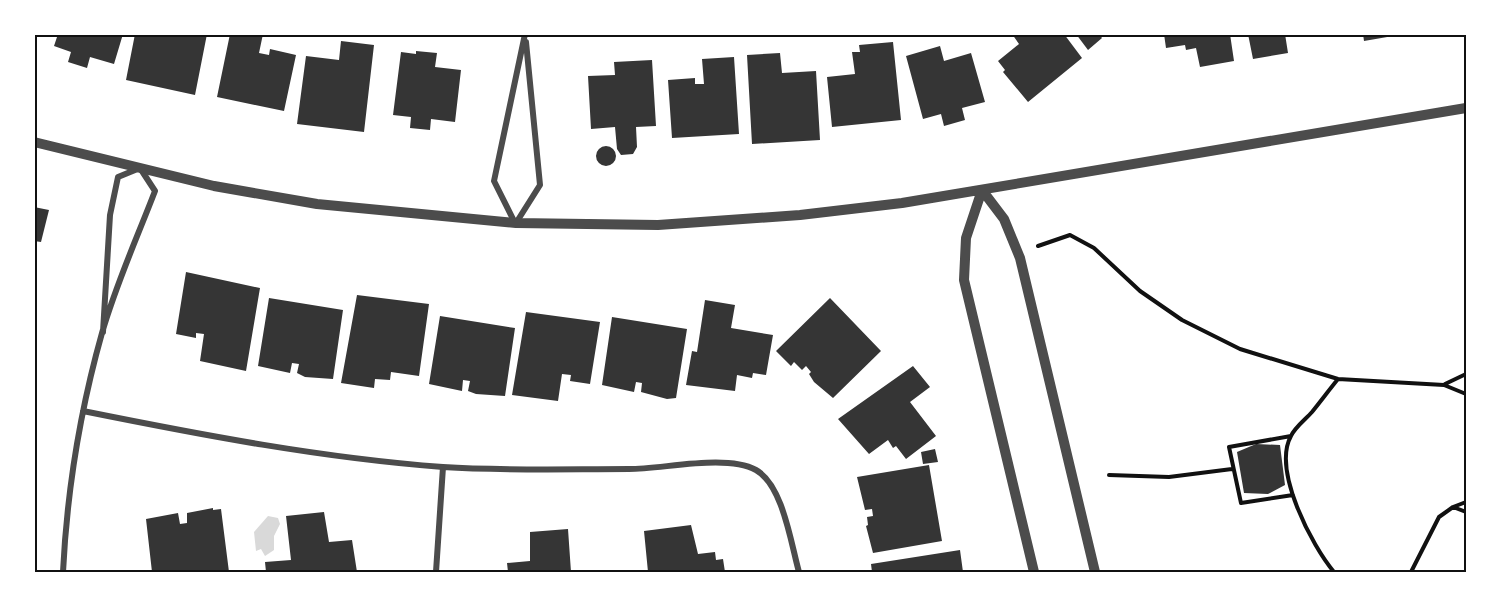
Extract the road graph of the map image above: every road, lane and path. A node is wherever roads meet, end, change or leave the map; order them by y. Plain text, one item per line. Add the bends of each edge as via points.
1 (525, 34) edge
2 (1467, 108) edge
3 (34, 142) edge
4 (140, 168) junction
5 (982, 190) junction
6 (516, 223) junction
7 (1017, 253) junction
8 (102, 332) junction
9 (1467, 374) edge
10 (1338, 379) junction
11 (1444, 385) junction
12 (1467, 394) edge
13 (83, 411) junction
14 (1290, 436) junction
15 (443, 466) junction
16 (1232, 469) junction
17 (1109, 475) dead end
18 (1293, 495) junction
19 (1467, 502) edge
20 (1453, 507) junction
21 (1467, 512) edge
22 (63, 573) edge
23 (436, 573) edge
24 (799, 573) edge
25 (1034, 573) edge
26 (1095, 573) edge
27 (1334, 573) edge
28 (1411, 573) edge

1 - 6 street via 540,185
1 - 6 street via 495,181
2 - 5 street
3 - 4 street
4 - 6 street via 317,204
4 - 8 street via 155,191
4 - 8 street via 118,177 110,215
5 - 6 street via 753,219 658,225
5 - 7 street via 1004,219
5 - 25 street via 966,238 964,280
7 - 10 path via 1070,235 1095,249 1140,291 1199,330 1249,352
7 - 26 street
8 - 13 street
9 - 11 path
10 - 11 path
10 - 14 path
11 - 12 path
13 - 15 street via 246,442
13 - 22 street via 69,493
14 - 16 path via 1229,447
14 - 18 path via 1287,462
15 - 23 street
15 - 24 street via 559,470 747,466 765,477 777,496
16 - 17 path via 1169,477
16 - 18 path via 1241,503
18 - 27 path via 1305,529
19 - 20 path
20 - 21 path
20 - 28 path via 1439,517

